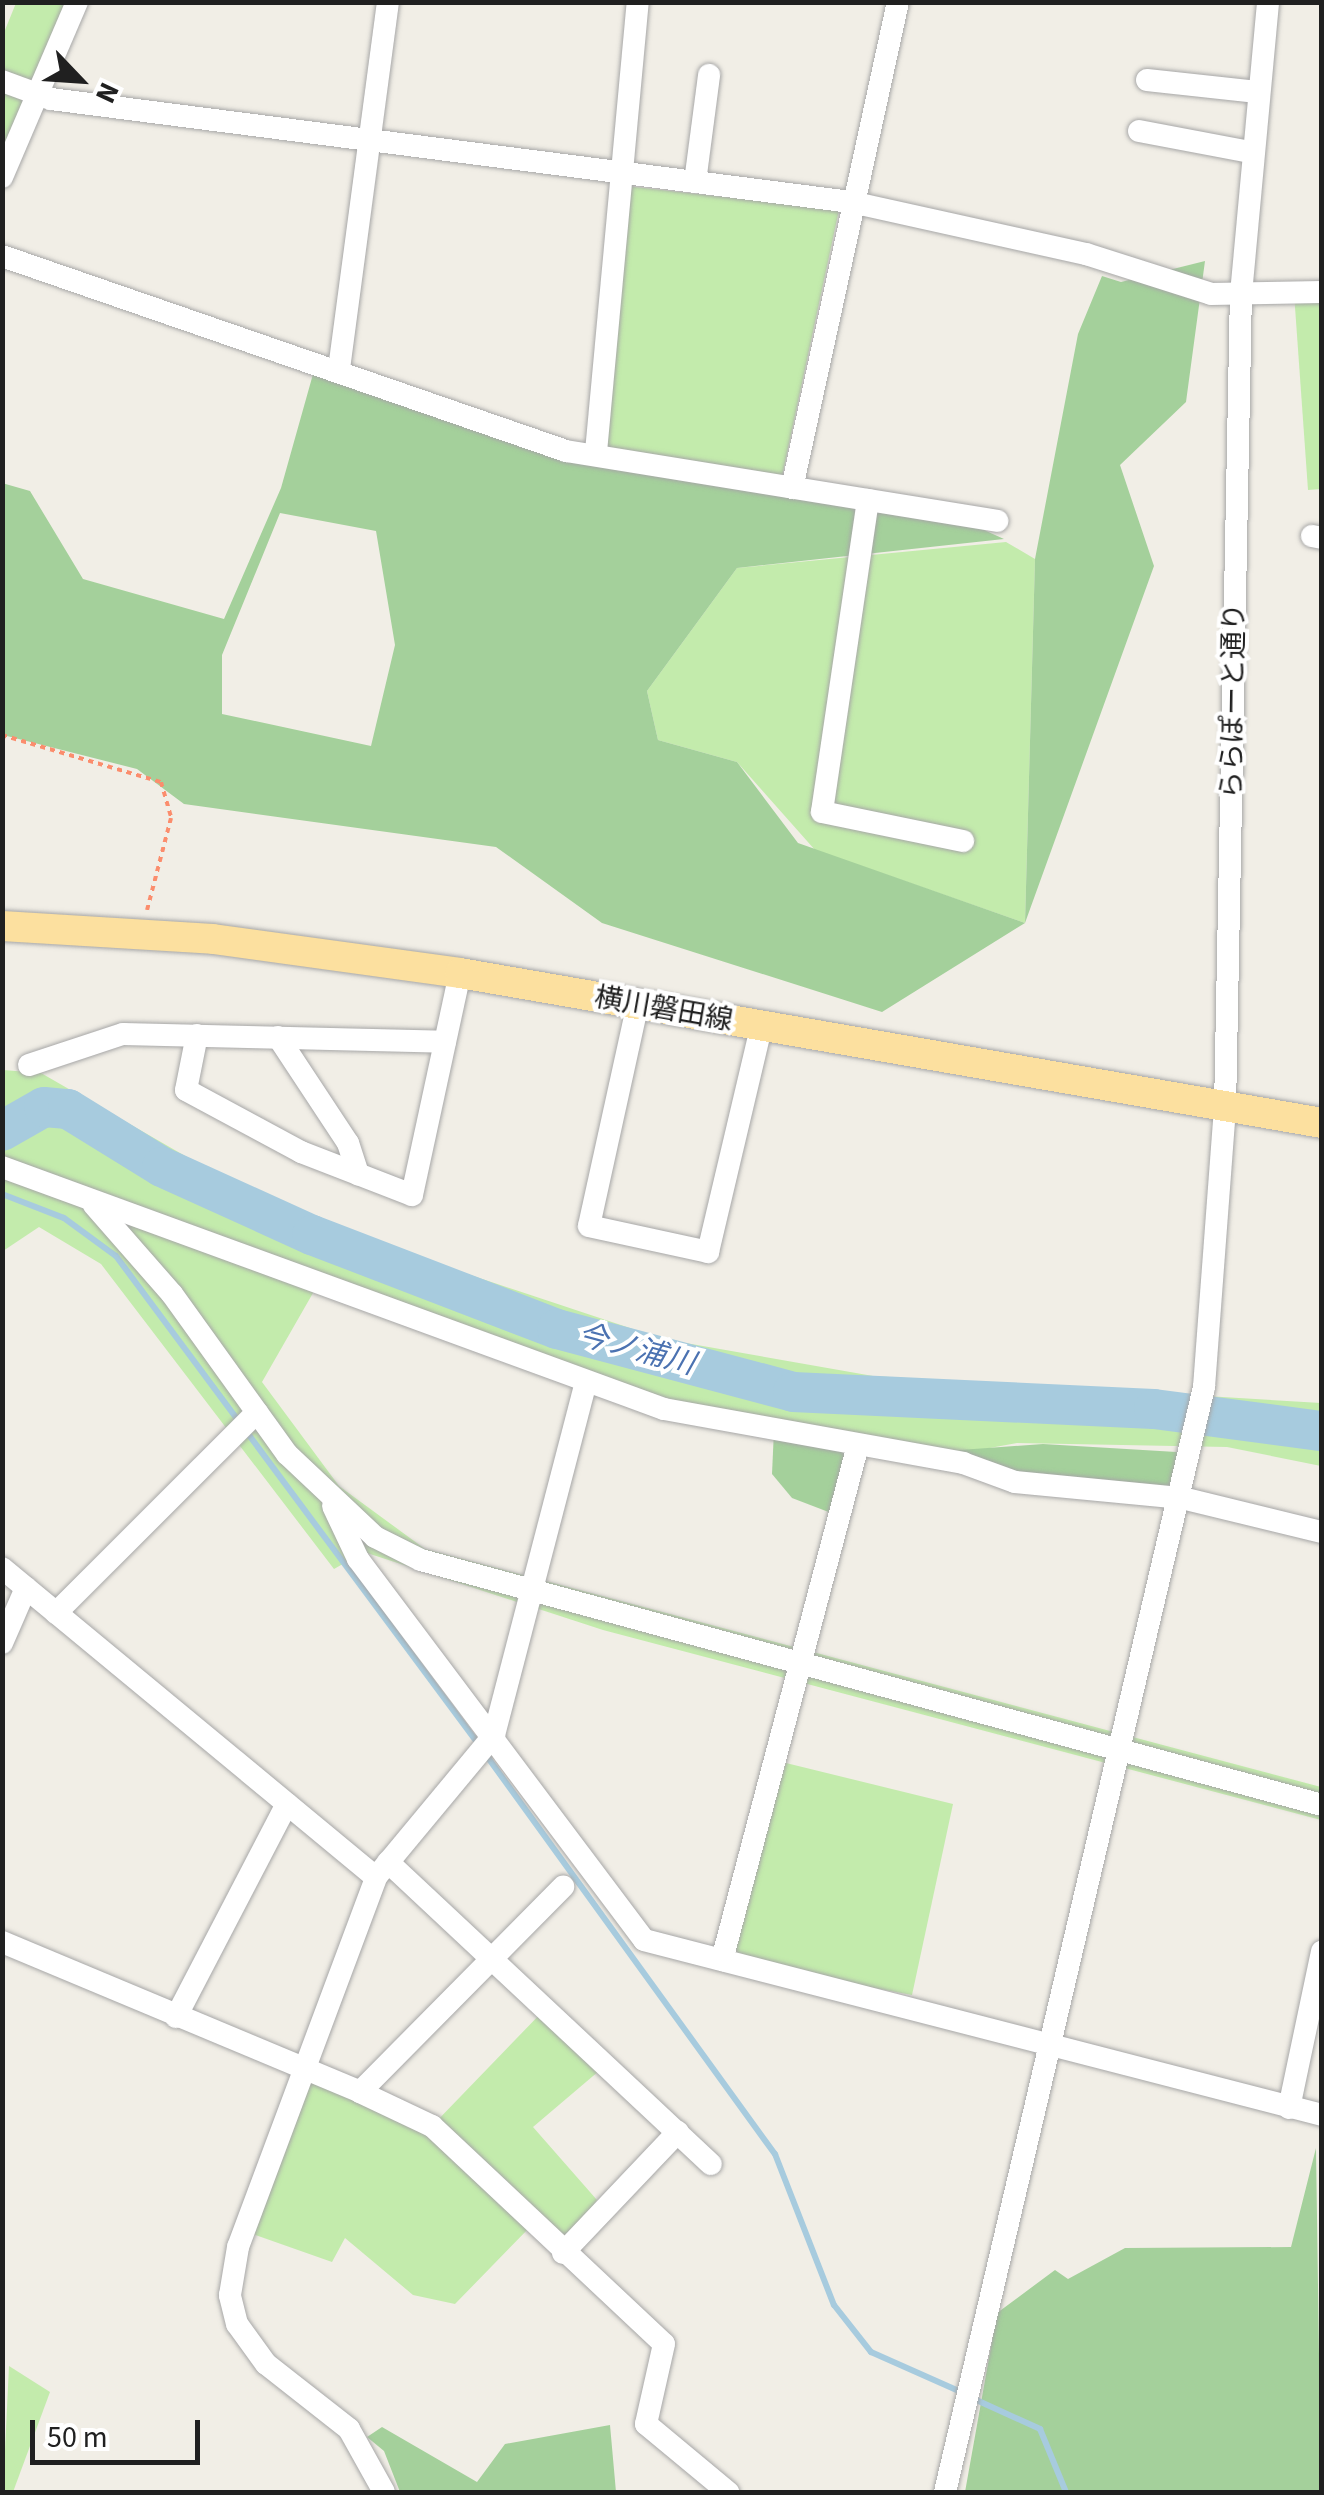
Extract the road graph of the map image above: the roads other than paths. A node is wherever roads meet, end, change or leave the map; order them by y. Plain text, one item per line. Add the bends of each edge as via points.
1 (78, 2) edge
2 (388, 2) edge
3 (638, 2) edge
4 (898, 2) edge
5 (1268, 2) edge
6 (710, 76) dead end
7 (1147, 80) dead end
8 (21, 89) edge
9 (1257, 92) junction
10 (1139, 131) dead end
11 (368, 140) junction
12 (1250, 152) junction
13 (619, 172) junction
14 (2, 177) edge
15 (695, 182) junction
16 (851, 202) junction
17 (2, 256) edge
18 (1322, 292) edge
19 (1241, 294) junction
20 (339, 369) junction
21 (596, 452) junction
22 (792, 488) junction
23 (868, 500) junction
24 (997, 521) dead end
25 (962, 841) dead end
26 (2, 926) edge
27 (460, 973) junction
28 (638, 1003) junction
29 (761, 1026) junction
30 (197, 1035) junction
31 (278, 1037) junction
32 (445, 1042) junction
33 (29, 1065) dead end
34 (1224, 1109) junction
35 (1322, 1123) edge
36 (2, 1168) edge
37 (358, 1174) junction
38 (94, 1206) junction
39 (585, 1386) junction
40 (258, 1412) junction
41 (858, 1446) junction
42 (330, 1498) junction
43 (1182, 1498) junction
44 (1322, 1532) edge
45 (2, 1568) edge
46 (26, 1588) junction
47 (528, 1592) junction
48 (56, 1613) junction
49 (2, 1643) edge
50 (798, 1664) junction
51 (494, 1735) junction
52 (1119, 1748) junction
53 (287, 1804) junction
54 (1322, 1806) edge
55 (382, 1870) junction
56 (563, 1887) dead end
57 (2, 1942) edge
58 (1322, 1952) edge
59 (490, 1958) junction
60 (722, 1960) junction
61 (176, 2016) junction
62 (1046, 2042) junction
63 (303, 2071) junction
64 (360, 2092) junction
65 (1290, 2108) junction
66 (1322, 2115) edge
67 (678, 2132) junction
68 (712, 2164) dead end
69 (562, 2253) junction
70 (384, 2492) edge
71 (728, 2492) edge
72 (945, 2492) edge

1 - 8 street
2 - 11 street
3 - 13 street
4 - 16 street
5 - 9 street, ららぽーと通り
6 - 15 street
7 - 9 street
8 - 11 street
8 - 14 street
9 - 12 street, ららぽーと通り
10 - 12 street
11 - 13 street
11 - 20 street
12 - 19 street, ららぽーと通り
13 - 15 street
13 - 21 street
15 - 16 street
16 - 19 street
16 - 22 street
17 - 20 street
18 - 19 street
19 - 34 street, ららぽーと通り
20 - 21 street via 566,452
21 - 22 street
22 - 23 street
23 - 24 street
23 - 25 street via 822,812
26 - 27 main road, 横川磐田線 via 142,932
27 - 28 main road, 横川磐田線
27 - 32 street
28 - 29 main road, 横川磐田線
28 - 29 street via 589,1226 708,1252
29 - 34 main road, 横川磐田線
30 - 31 street
30 - 33 street via 124,1034
30 - 37 street via 186,1090
31 - 32 street
31 - 37 street via 348,1143
32 - 37 street via 412,1195
34 - 35 main road, 横川磐田線
34 - 43 street, ららぽーと通り via 1204,1387
36 - 38 street
38 - 39 street
38 - 40 street
39 - 41 street
39 - 47 street
40 - 42 street
40 - 48 street
41 - 43 street via 1015,1482
41 - 50 street
42 - 47 street via 420,1560
42 - 51 street via 358,1559
43 - 44 street
43 - 52 street, ららぽーと通り
45 - 46 street
46 - 48 street
46 - 49 street
47 - 50 street
47 - 51 street
48 - 53 street
50 - 52 street
50 - 60 street
51 - 55 street
51 - 60 street via 644,1940
52 - 54 street
52 - 62 street, ららぽーと通り
53 - 55 street
53 - 61 street
55 - 59 street
55 - 63 street
56 - 59 street
57 - 61 street
58 - 65 street
59 - 64 street
59 - 67 street
60 - 62 street
61 - 63 street
62 - 65 street
62 - 72 street, ららぽーと通り
63 - 64 street
63 - 70 street via 238,2247 230,2295 266,2364 349,2429
64 - 69 street via 432,2126
65 - 66 street
67 - 68 street
67 - 69 street
69 - 71 street via 664,2344 646,2424

